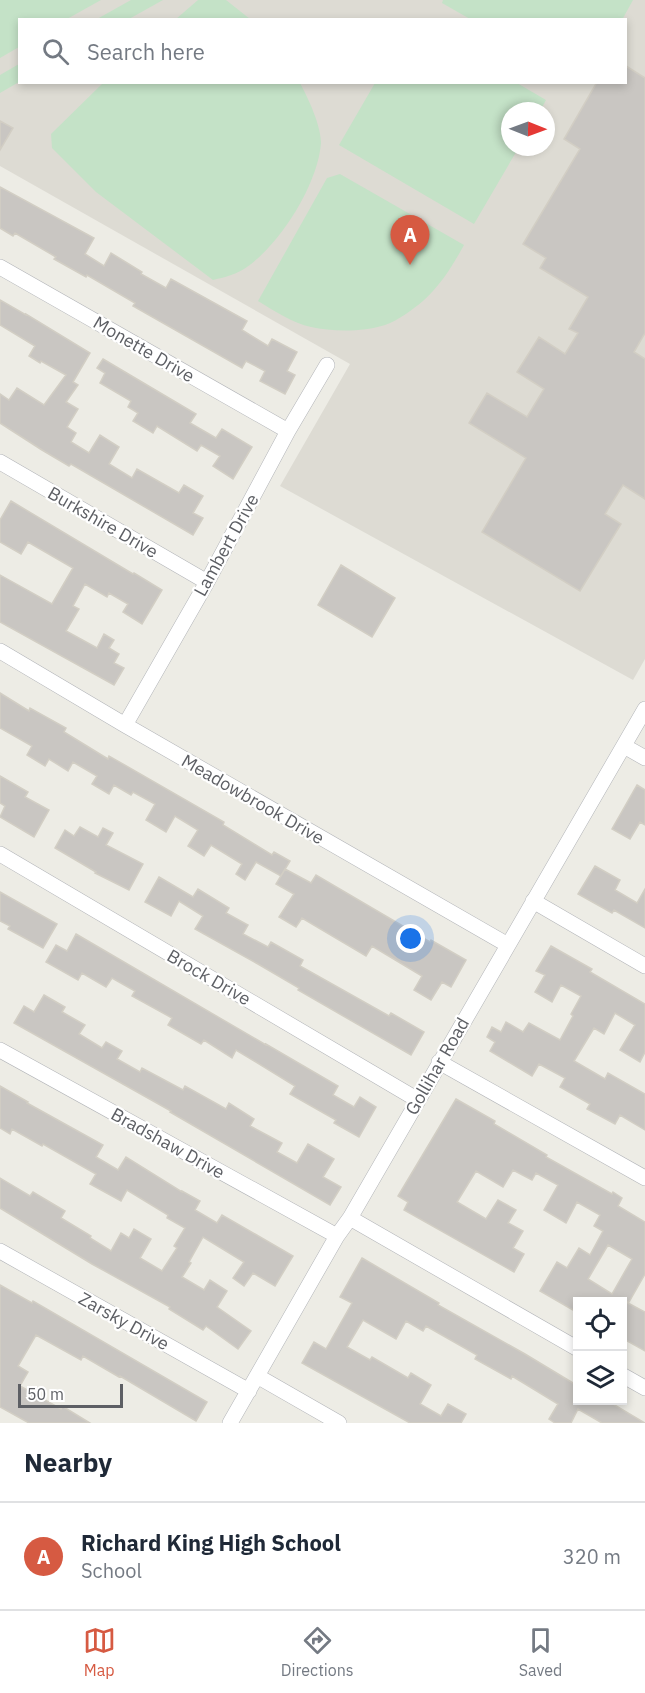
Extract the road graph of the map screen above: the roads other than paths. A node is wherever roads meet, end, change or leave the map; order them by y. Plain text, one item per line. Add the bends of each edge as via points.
1 (0, 267) edge
2 (327, 364) dead end
3 (288, 431) junction
4 (0, 462) edge
5 (207, 582) junction
6 (0, 651) edge
7 (645, 709) edge
8 (125, 725) junction
9 (624, 746) junction
10 (645, 758) edge
11 (0, 854) edge
12 (533, 901) junction
13 (508, 945) junction
14 (645, 966) edge
15 (0, 1050) edge
16 (440, 1062) junction
17 (418, 1100) junction
18 (645, 1178) edge
19 (350, 1218) junction
20 (337, 1236) junction
21 (0, 1251) edge
22 (573, 1346) edge
23 (257, 1376) junction
24 (627, 1378) edge
25 (645, 1388) edge
26 (249, 1391) junction
27 (230, 1423) edge
28 (339, 1423) edge

1 - 3 street, Monette Drive
2 - 3 street, Lambert Drive
3 - 5 street, Lambert Drive
4 - 5 street, Burkshire Drive
5 - 8 street, Lambert Drive
6 - 8 street, Meadowbrook Drive
7 - 9 street, Gollihar Road
8 - 13 street, Meadowbrook Drive
9 - 10 street
9 - 12 street, Gollihar Road
11 - 17 street, Brock Drive
12 - 13 street, Gollihar Road
12 - 14 street
13 - 16 street, Gollihar Road
15 - 20 street, Bradshaw Drive
16 - 17 street, Gollihar Road
16 - 18 street
17 - 19 street, Gollihar Road
19 - 20 street, Gollihar Road
19 - 22 street
20 - 23 street, Gollihar Road
21 - 26 street, Zarsky Drive
23 - 26 street, Gollihar Road
23 - 28 street
24 - 25 street
26 - 27 street, Gollihar Road

